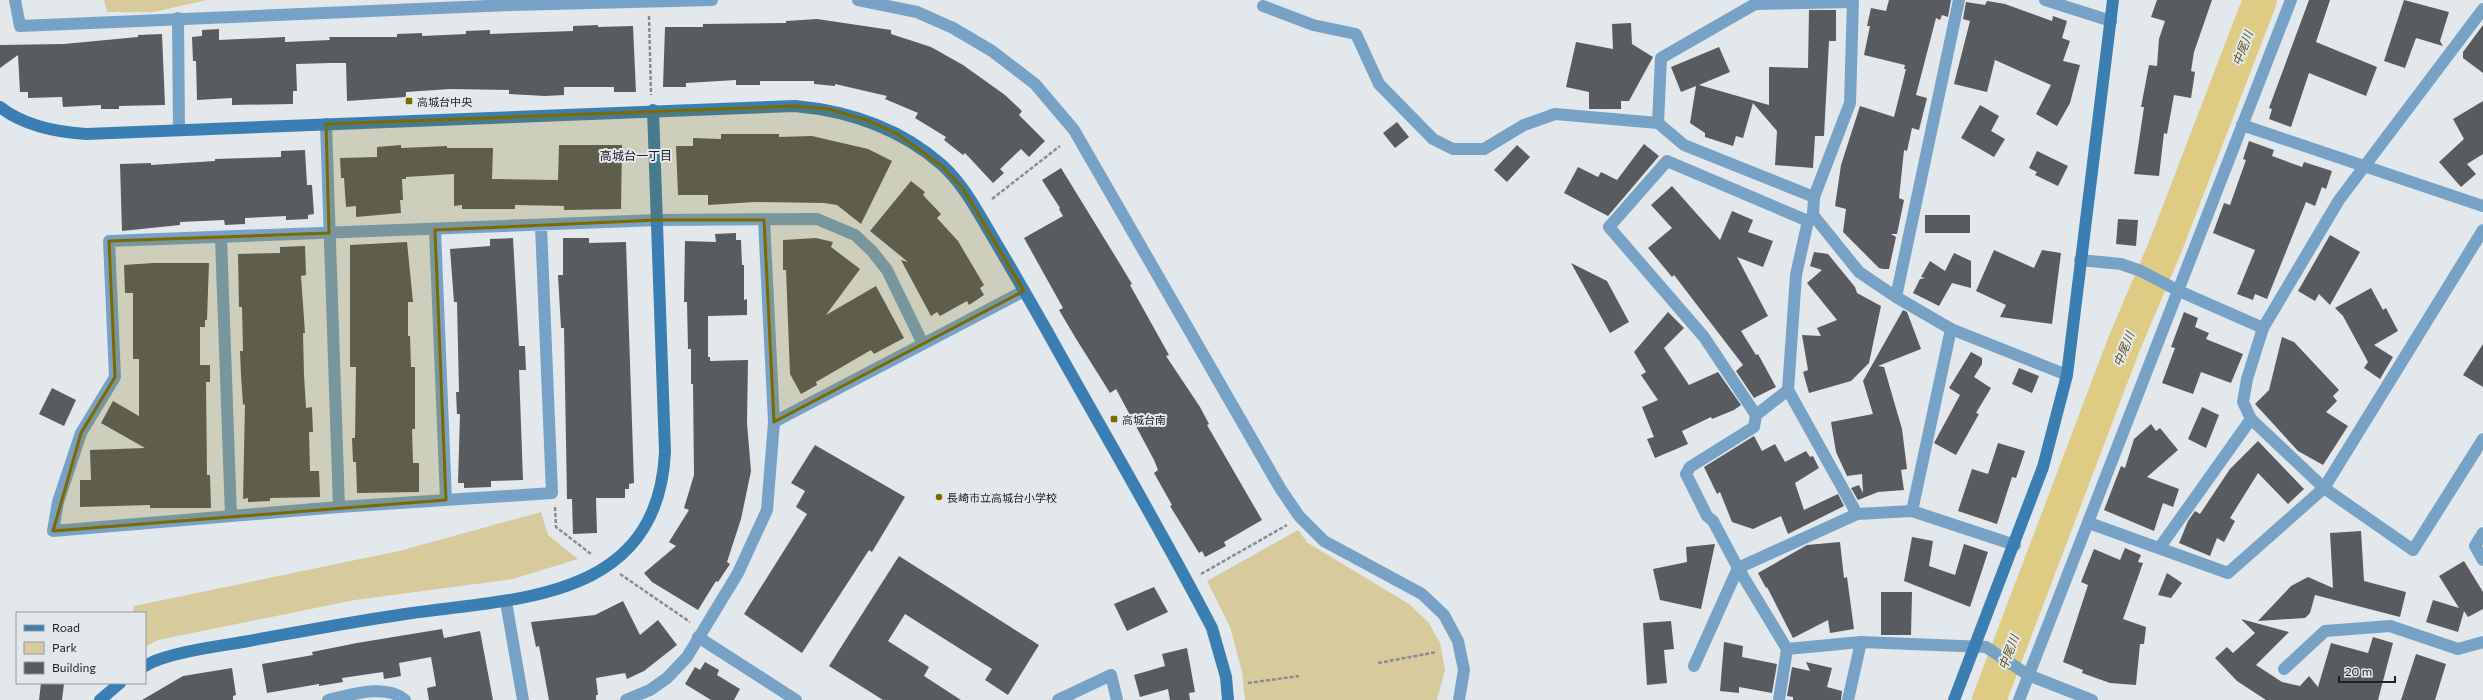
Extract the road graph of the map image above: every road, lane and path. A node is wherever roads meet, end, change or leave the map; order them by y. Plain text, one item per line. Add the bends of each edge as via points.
1 (15, 0) edge
2 (712, 0) edge
3 (858, 0) edge
4 (1959, 0) edge
5 (2045, 0) edge
6 (2113, 0) edge
7 (2291, 0) edge
8 (1852, 1) edge
9 (648, 2) junction
10 (1263, 6) dead end
11 (2483, 9) edge
12 (178, 18) junction
13 (2111, 20) junction
14 (651, 95) dead end
15 (0, 106) edge
16 (653, 110) junction
17 (1658, 123) junction
18 (326, 124) junction
19 (2242, 125) junction
20 (179, 130) junction
21 (1060, 146) dead end
22 (2367, 166) junction
23 (1814, 198) junction
24 (992, 199) dead end
25 (2483, 206) edge
26 (1810, 218) junction
27 (658, 220) junction
28 (764, 220) junction
29 (541, 226) junction
30 (434, 230) junction
31 (2483, 230) edge
32 (329, 233) junction
33 (221, 238) junction
34 (2080, 260) junction
35 (1024, 291) junction
36 (2179, 291) junction
37 (1896, 297) junction
38 (2263, 328) junction
39 (1950, 329) junction
40 (924, 344) junction
41 (2066, 375) junction
42 (1788, 390) junction
43 (1756, 415) junction
44 (2251, 419) junction
45 (774, 422) junction
46 (2483, 439) edge
47 (2324, 488) junction
48 (446, 500) junction
49 (554, 500) dead end
50 (339, 507) junction
51 (1912, 510) junction
52 (1857, 514) junction
53 (231, 516) junction
54 (1293, 522) dead end
55 (2089, 523) junction
56 (2483, 533) edge
57 (2015, 545) junction
58 (2160, 547) junction
59 (591, 554) dead end
60 (2483, 560) edge
61 (608, 566) junction
62 (1738, 568) junction
63 (1201, 575) dead end
64 (506, 602) junction
65 (700, 633) junction
66 (1861, 642) junction
67 (2483, 642) edge
68 (1980, 647) junction
69 (1787, 649) junction
70 (1437, 652) dead end
71 (1378, 663) dead end
72 (146, 666) edge
73 (1694, 666) dead end
74 (2284, 669) dead end
75 (2028, 675) junction
76 (1299, 676) dead end
77 (1248, 683) dead end
78 (119, 684) edge
79 (793, 699) edge
80 (100, 700) edge
81 (328, 700) edge
82 (405, 700) edge
83 (523, 700) edge
84 (626, 700) edge
85 (1058, 700) edge
86 (1117, 700) edge
87 (1228, 700) edge
88 (1459, 700) edge
89 (1779, 700) edge
90 (1848, 700) edge
91 (1954, 700) edge
92 (2019, 700) edge
93 (2092, 700) edge

1 - 12 street via 20,26
2 - 9 street
3 - 88 street via 917,12 953,28 992,51 1035,84 1074,130 1280,488 1299,516 1324,540 1422,594 1444,615 1458,641 1464,670
4 - 37 street
5 - 13 street
6 - 13 street
7 - 19 street
8 - 17 street via 1755,4 1662,58
8 - 23 street via 1850,103
9 - 12 street
9 - 14 path
10 - 17 street via 1313,25 1356,34 1379,84 1433,139 1453,149 1484,149 1524,124 1555,114
11 - 22 street
12 - 20 street
13 - 34 street
15 - 20 street via 11,116 55,132 86,134
16 - 18 street
16 - 27 street
16 - 35 street via 795,106 822,108 867,120 896,133 919,147 963,188
17 - 23 street via 1684,146
18 - 20 street
18 - 32 street
19 - 22 street
19 - 36 street
21 - 24 path
22 - 25 street
22 - 38 street via 2339,200
23 - 26 street
26 - 37 street via 1859,272
26 - 42 street via 1796,275
26 - 43 street via 1667,161 1609,227 1704,337
27 - 28 street
27 - 29 street
27 - 61 street via 664,470 661,491 643,530
28 - 40 street via 817,219 855,235 887,270
28 - 45 street
29 - 30 street
29 - 48 street via 552,493
30 - 32 street
30 - 48 street
31 - 47 street
32 - 33 street
32 - 50 street
33 - 53 street
33 - 53 street via 109,241 114,376 81,432 58,502 53,531
34 - 36 street via 2121,264 2141,271
34 - 41 street
35 - 40 street
35 - 87 street via 1212,628 1226,677
36 - 38 street
36 - 55 street
37 - 39 street
38 - 44 street via 2246,379 2243,402
39 - 41 street
39 - 51 street
40 - 45 street
41 - 57 street via 2043,467
42 - 43 street
42 - 52 street
43 - 62 street via 1754,427 1690,467 1686,474 1699,502 1713,521
44 - 47 street
44 - 58 street
45 - 65 street via 767,510 738,574
46 - 47 street via 2413,550
47 - 58 street via 2228,573
48 - 50 street
49 - 59 path via 556,527
50 - 53 street
51 - 52 street
51 - 57 street
52 - 62 street
54 - 63 path
55 - 58 street
55 - 75 street
56 - 60 street via 2475,546
57 - 68 street
61 - 64 street via 590,577 555,590
61 - 65 path
62 - 69 street
62 - 73 street
64 - 72 street via 411,614 198,650
64 - 83 street
65 - 79 street
65 - 84 street via 687,656 667,678 650,690
66 - 68 street
66 - 69 street
66 - 90 street
67 - 74 street via 2458,649 2390,626 2325,631
68 - 75 street
68 - 91 street
69 - 89 street
70 - 71 path
75 - 92 street
75 - 93 street
76 - 77 path
78 - 80 street
81 - 82 street via 358,693 377,692 391,693
85 - 86 street via 1110,676

